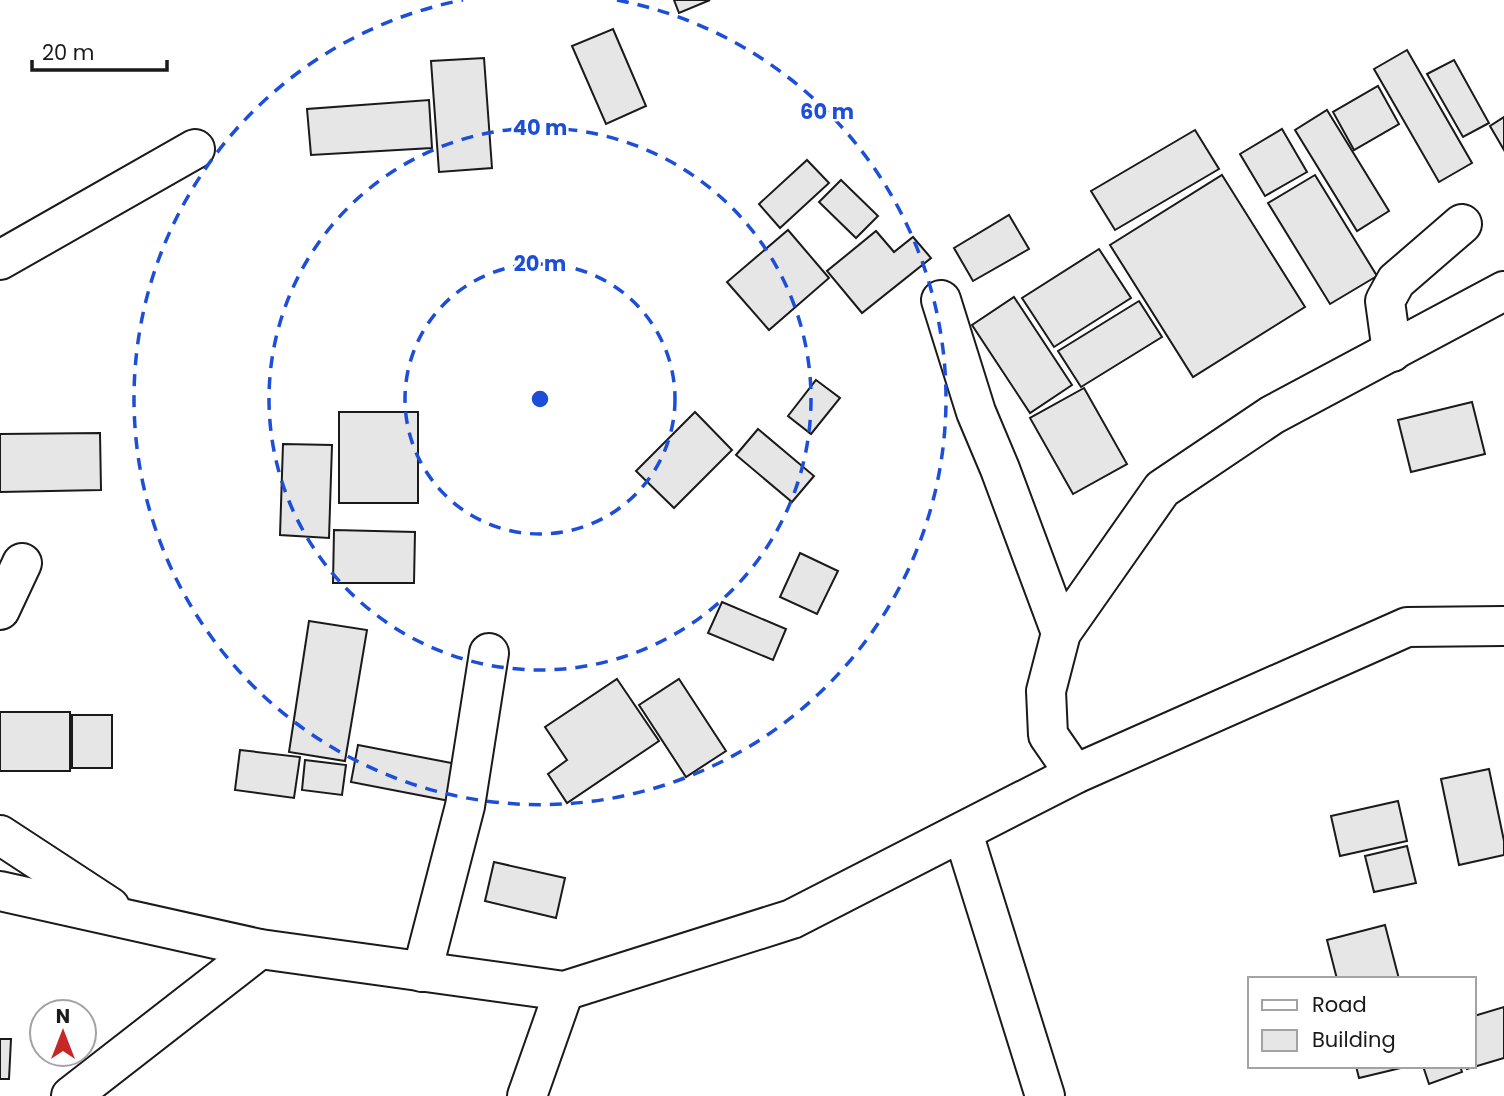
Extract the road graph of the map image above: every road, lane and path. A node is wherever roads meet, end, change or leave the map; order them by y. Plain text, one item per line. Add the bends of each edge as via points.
1 (195, 149) dead end
2 (1462, 224) dead end
3 (0, 260) edge
4 (1504, 291) edge
5 (941, 300) dead end
6 (1392, 352) junction
7 (22, 563) dead end
8 (0, 610) edge
9 (1504, 626) edge
10 (1061, 633) junction
11 (489, 653) dead end
12 (1075, 774) junction
13 (963, 833) junction
14 (0, 835) edge
15 (0, 891) edge
16 (127, 918) junction
17 (260, 949) junction
18 (422, 972) junction
19 (564, 991) junction
20 (71, 1096) edge
21 (527, 1096) edge
22 (1045, 1096) edge

1 - 3 street
2 - 6 street via 1396,281 1385,301
4 - 6 street
5 - 10 street via 976,412
6 - 10 street via 1272,415 1162,489
7 - 8 street
9 - 12 street via 1407,627
10 - 12 street via 1046,691 1048,735
11 - 18 street via 465,806
12 - 13 street
13 - 19 street via 792,919
13 - 22 street
14 - 16 street
15 - 16 street
16 - 17 street
17 - 18 street
17 - 20 street
18 - 19 street
19 - 21 street

